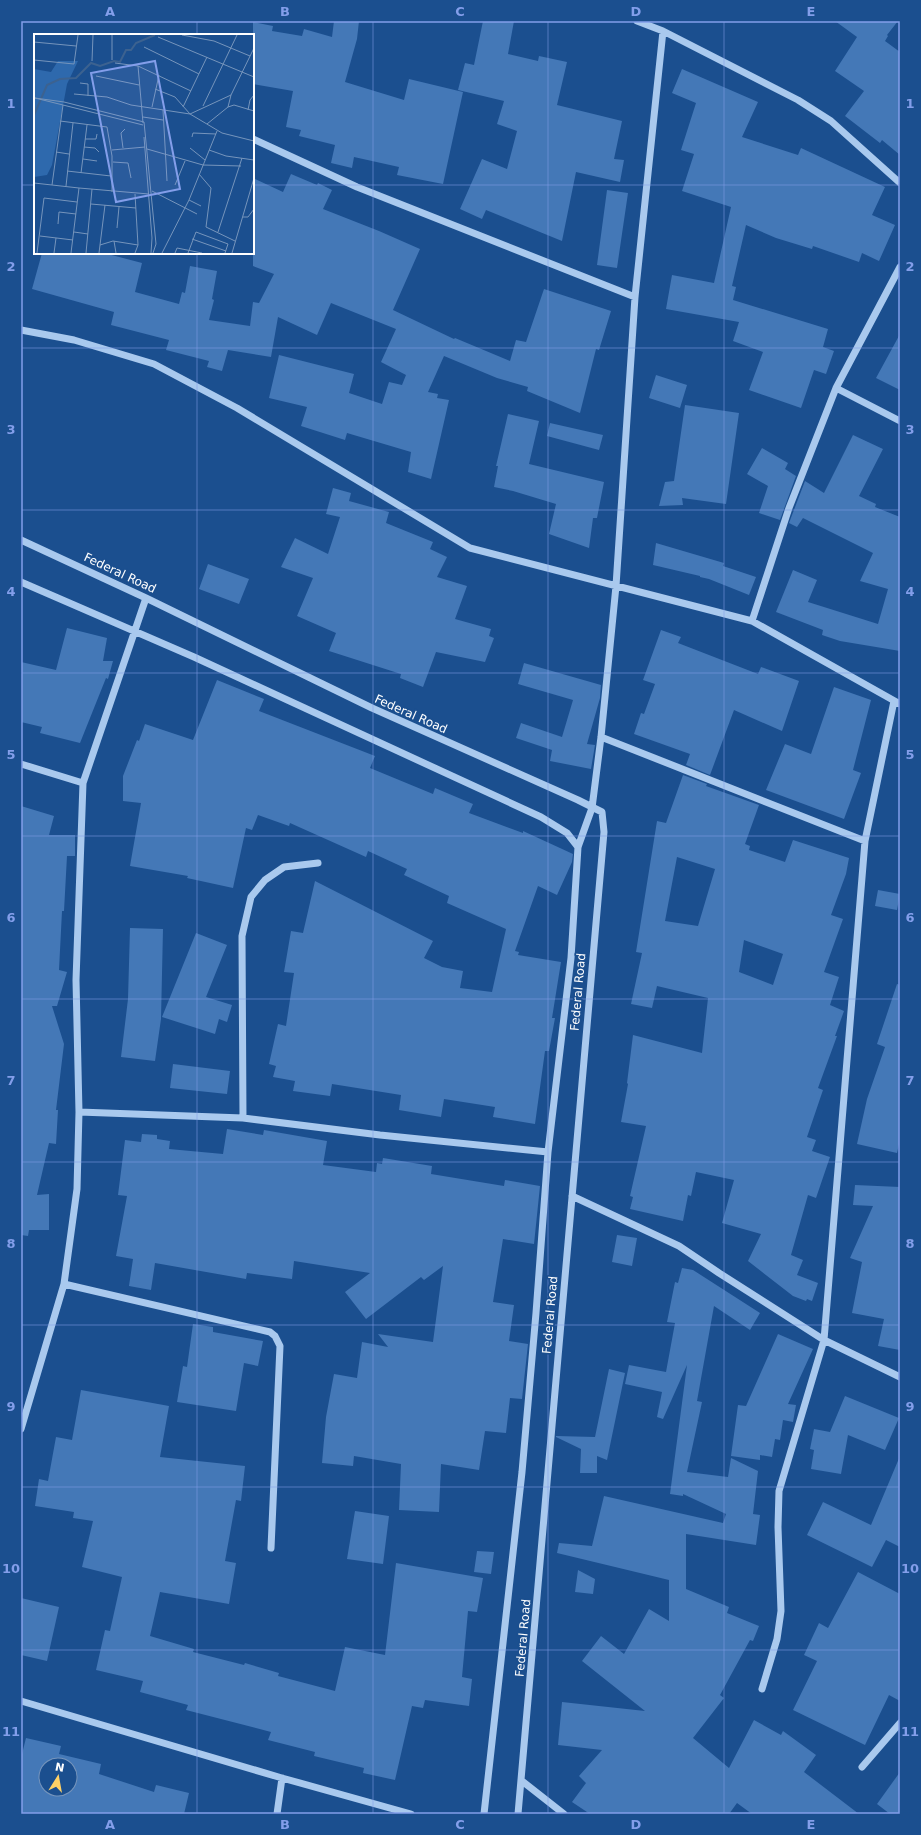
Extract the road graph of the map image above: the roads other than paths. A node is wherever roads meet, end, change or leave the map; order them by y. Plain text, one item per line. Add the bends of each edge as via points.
1 (637, 21) edge
2 (663, 31) junction
3 (254, 139) edge
4 (900, 183) edge
5 (900, 267) edge
6 (635, 297) junction
7 (21, 330) edge
8 (836, 388) junction
9 (900, 421) edge
10 (21, 540) edge
11 (21, 582) edge
12 (616, 586) junction
13 (146, 598) junction
14 (752, 621) junction
15 (134, 631) junction
16 (897, 702) edge
17 (601, 737) junction
18 (21, 764) edge
19 (83, 783) junction
20 (592, 808) junction
21 (865, 841) junction
22 (578, 848) junction
23 (318, 862) dead end
24 (79, 1112) junction
25 (243, 1118) junction
26 (548, 1152) junction
27 (572, 1196) junction
28 (64, 1284) junction
29 (824, 1340) junction
30 (900, 1377) edge
31 (21, 1429) edge
32 (271, 1548) dead end
33 (762, 1689) dead end
34 (21, 1702) edge
35 (900, 1723) edge
36 (862, 1767) dead end
37 (282, 1778) junction
38 (522, 1781) junction
39 (277, 1814) edge
40 (411, 1814) edge
41 (484, 1814) edge
42 (518, 1814) edge
43 (564, 1814) edge

1 - 2 street
2 - 4 street via 798,100 831,121
2 - 6 street, Federal Road
3 - 6 street via 357,187
5 - 8 street
6 - 12 street, Federal Road
7 - 12 street via 74,340 154,364 237,408 470,548
8 - 9 street
8 - 14 street via 789,508
10 - 13 street, Federal Road
11 - 15 street
12 - 14 street
12 - 17 street, Federal Road
13 - 15 street
13 - 20 street, Federal Road via 372,708
14 - 16 street
15 - 19 street
15 - 22 street via 209,663 541,817 567,833
16 - 21 street
17 - 20 street, Federal Road
17 - 21 street
18 - 19 street
19 - 24 street via 76,980
20 - 22 street, Federal Road
20 - 27 street, Federal Road via 602,812 604,832
21 - 29 street
22 - 26 street, Federal Road via 571,958
23 - 25 street via 284,867 265,880 251,897 242,936
24 - 25 street
24 - 28 street via 77,1189
25 - 26 street
26 - 41 street, Federal Road via 522,1472
27 - 29 street via 679,1246
27 - 38 street, Federal Road
28 - 31 street
28 - 32 street via 270,1332 275,1336 280,1346
29 - 30 street
29 - 33 street via 779,1491 781,1611 777,1639
34 - 37 street
35 - 36 street
37 - 39 street
37 - 40 street
38 - 42 street, Federal Road
38 - 43 street

